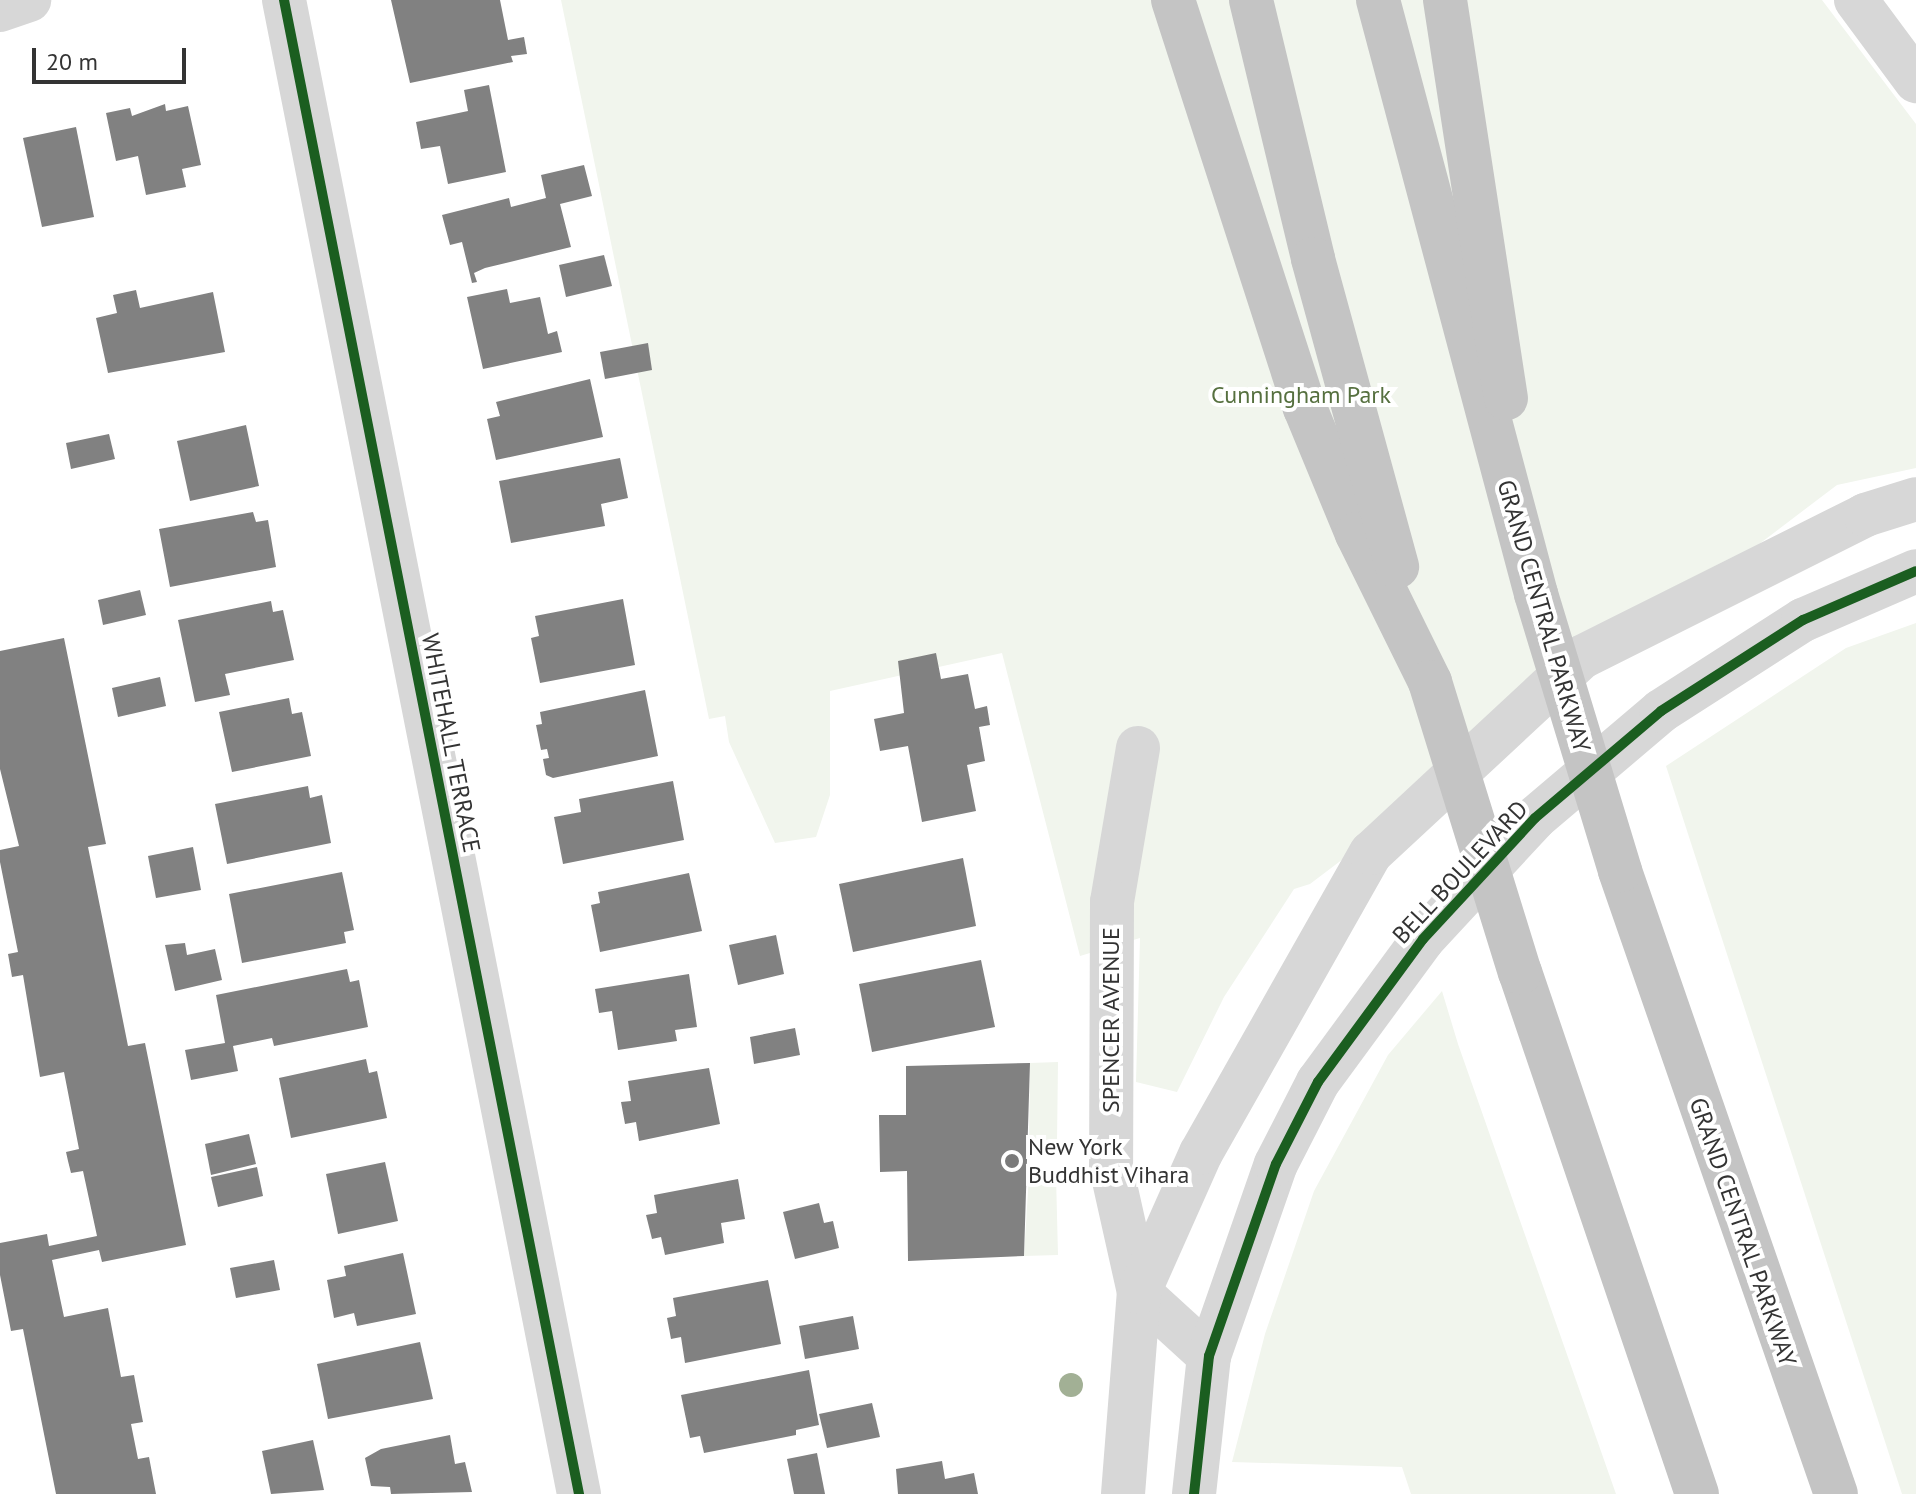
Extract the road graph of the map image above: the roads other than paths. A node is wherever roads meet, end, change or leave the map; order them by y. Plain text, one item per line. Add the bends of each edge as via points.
1 (29, 0) edge
2 (284, 0) edge
3 (1173, 0) edge
4 (1251, 0) edge
5 (1378, 0) edge
6 (1445, 0) edge
7 (1856, 0) edge
8 (0, 10) edge
9 (1916, 81) edge
10 (1916, 499) edge
11 (1916, 571) edge
12 (1536, 594) junction
13 (1430, 682) junction
14 (1138, 748) dead end
15 (1139, 1292) junction
16 (1209, 1356) junction
17 (579, 1494) edge
18 (1123, 1494) edge
19 (1194, 1494) edge
20 (1697, 1494) edge
21 (1836, 1494) edge

1 - 8 street
2 - 17 street, WHITEHALL TERRACE
3 - 13 highway via 1305,408 1357,534
4 - 13 highway via 1316,273
5 - 12 highway, GRAND CENTRAL PARKWAY
6 - 12 highway
7 - 9 street
10 - 15 street via 1865,515 1582,657 1371,853 1201,1153
11 - 16 street, BELL BOULEVARD via 1803,620 1661,711 1535,818 1464,892 1369,1008 1318,1082 1276,1164
12 - 21 highway, GRAND CENTRAL PARKWAY, bridge via 1620,871
13 - 20 highway, bridge via 1520,972
14 - 15 street, SPENCER AVENUE via 1112,902 1111,1167
15 - 16 street
15 - 18 street, SPENCER AVENUE
16 - 19 street

